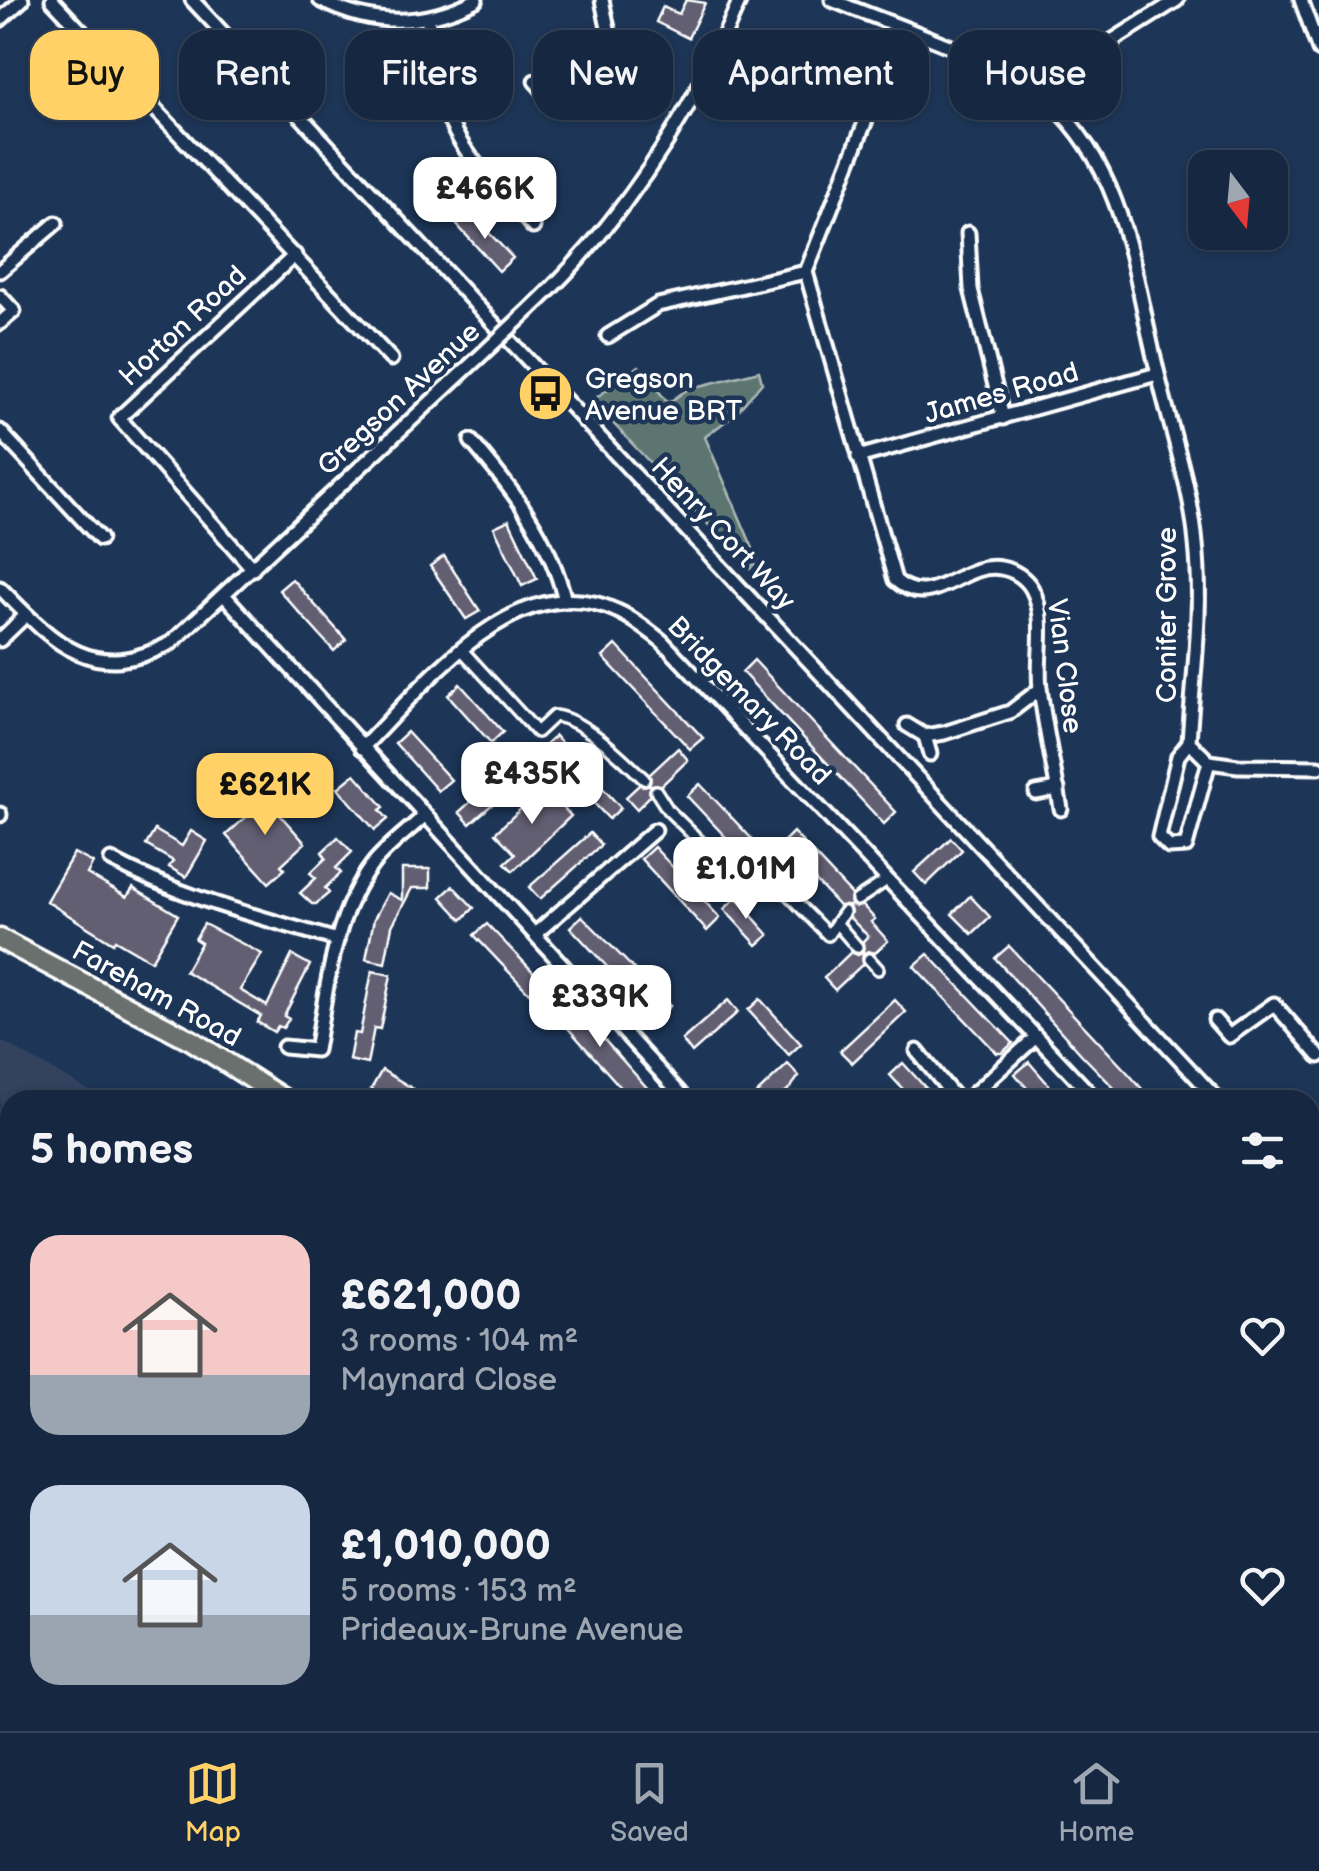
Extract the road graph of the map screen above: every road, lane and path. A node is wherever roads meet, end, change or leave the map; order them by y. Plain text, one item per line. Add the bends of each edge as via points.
1 (22, 0) edge
2 (52, 0) edge
3 (192, 0) edge
4 (320, 0) edge
5 (476, 0) edge
6 (602, 0) edge
7 (832, 0) edge
8 (1177, 0) edge
9 (1300, 0) edge
10 (735, 1) edge
11 (1314, 15) edge
12 (428, 18) junction
13 (0, 20) edge
14 (608, 30) edge
15 (902, 30) edge
16 (1121, 35) edge
17 (1319, 50) edge
18 (866, 120) edge
19 (1067, 120) edge
20 (56, 223) dead end
21 (533, 228) dead end
22 (968, 233) dead end
23 (295, 255) junction
24 (0, 271) edge
25 (806, 272) junction
26 (0, 296) edge
27 (0, 323) edge
28 (608, 336) dead end
29 (391, 359) dead end
30 (1158, 374) junction
31 (1003, 418) junction
32 (0, 431) edge
33 (470, 441) dead end
34 (858, 457) junction
35 (100, 539) dead end
36 (253, 568) junction
37 (0, 588) edge
38 (224, 595) junction
39 (566, 601) junction
40 (26, 615) junction
41 (0, 640) edge
42 (462, 650) junction
43 (1040, 689) junction
44 (907, 725) dead end
45 (925, 736) junction
46 (1190, 742) junction
47 (362, 748) junction
48 (930, 754) dead end
49 (1209, 762) junction
50 (1319, 767) edge
51 (644, 780) dead end
52 (1058, 789) junction
53 (656, 791) dead end
54 (1036, 793) dead end
55 (1061, 808) dead end
56 (423, 816) junction
57 (654, 830) dead end
58 (111, 860) dead end
59 (887, 880) junction
60 (857, 900) dead end
61 (844, 912) dead end
62 (838, 925) junction
63 (535, 934) junction
64 (0, 939) edge
65 (337, 940) junction
66 (856, 947) dead end
67 (868, 959) dead end
68 (878, 968) dead end
69 (1214, 1020) dead end
70 (1036, 1037) junction
71 (284, 1047) dead end
72 (917, 1051) dead end
73 (1319, 1056) edge
74 (270, 1090) edge
75 (677, 1090) edge
76 (950, 1090) edge
77 (978, 1090) edge
78 (1086, 1090) edge
79 (1209, 1090) edge

1 - 13 street
2 - 23 street
3 - 79 street, Henry Cort Way
4 - 12 street via 381,22
5 - 12 street
6 - 14 street
7 - 15 street, Conifer Grove
8 - 16 street
9 - 11 street
10 - 36 street, Gregson Avenue, bridge via 693,99 648,174 598,238
11 - 17 street
12 - 21 street via 454,131
18 - 25 street
19 - 30 street, Conifer Grove via 1116,197
20 - 24 street
22 - 31 street via 971,289
23 - 29 street
23 - 36 street, Horton Road via 119,418
25 - 28 street via 658,305
25 - 34 street
26 - 27 street via 14,310
30 - 31 street, James Road
30 - 46 street, Conifer Grove via 1197,546
31 - 34 street, James Road
32 - 35 street
33 - 39 street via 544,540
34 - 43 street, Vian Close via 891,572 906,590 926,592 985,568 1024,578 1039,608
36 - 38 street, Gregson Avenue
37 - 40 street, Gregson Avenue
38 - 40 street, Gregson Avenue via 171,644 121,661 62,647
38 - 47 street
39 - 42 street, Bridgemary Road via 513,613
39 - 59 street, Bridgemary Road via 615,610 662,641
40 - 41 street
42 - 47 street, Bridgemary Road
42 - 51 street via 537,732 554,716 567,718
43 - 45 street via 1010,712
43 - 52 street, Vian Close
44 - 45 street
45 - 48 street
46 - 49 street, Conifer Grove
46 - 49 street, Conifer Grove via 1178,756 1159,837 1169,847 1186,846
47 - 56 street
49 - 50 street
52 - 54 street
52 - 55 street, Vian Close
53 - 62 street via 744,884 786,892 828,935
56 - 63 street
56 - 65 street via 372,866
57 - 63 street
58 - 65 street via 196,898
59 - 60 street
59 - 70 street, Bridgemary Road
61 - 62 street
62 - 66 street
63 - 75 street
64 - 74 main road, Fareham Road via 192,1040
65 - 71 street via 316,1050
67 - 68 street
69 - 73 street via 1229,1036 1274,1004
70 - 77 street
70 - 78 street, Bridgemary Road
72 - 76 street

